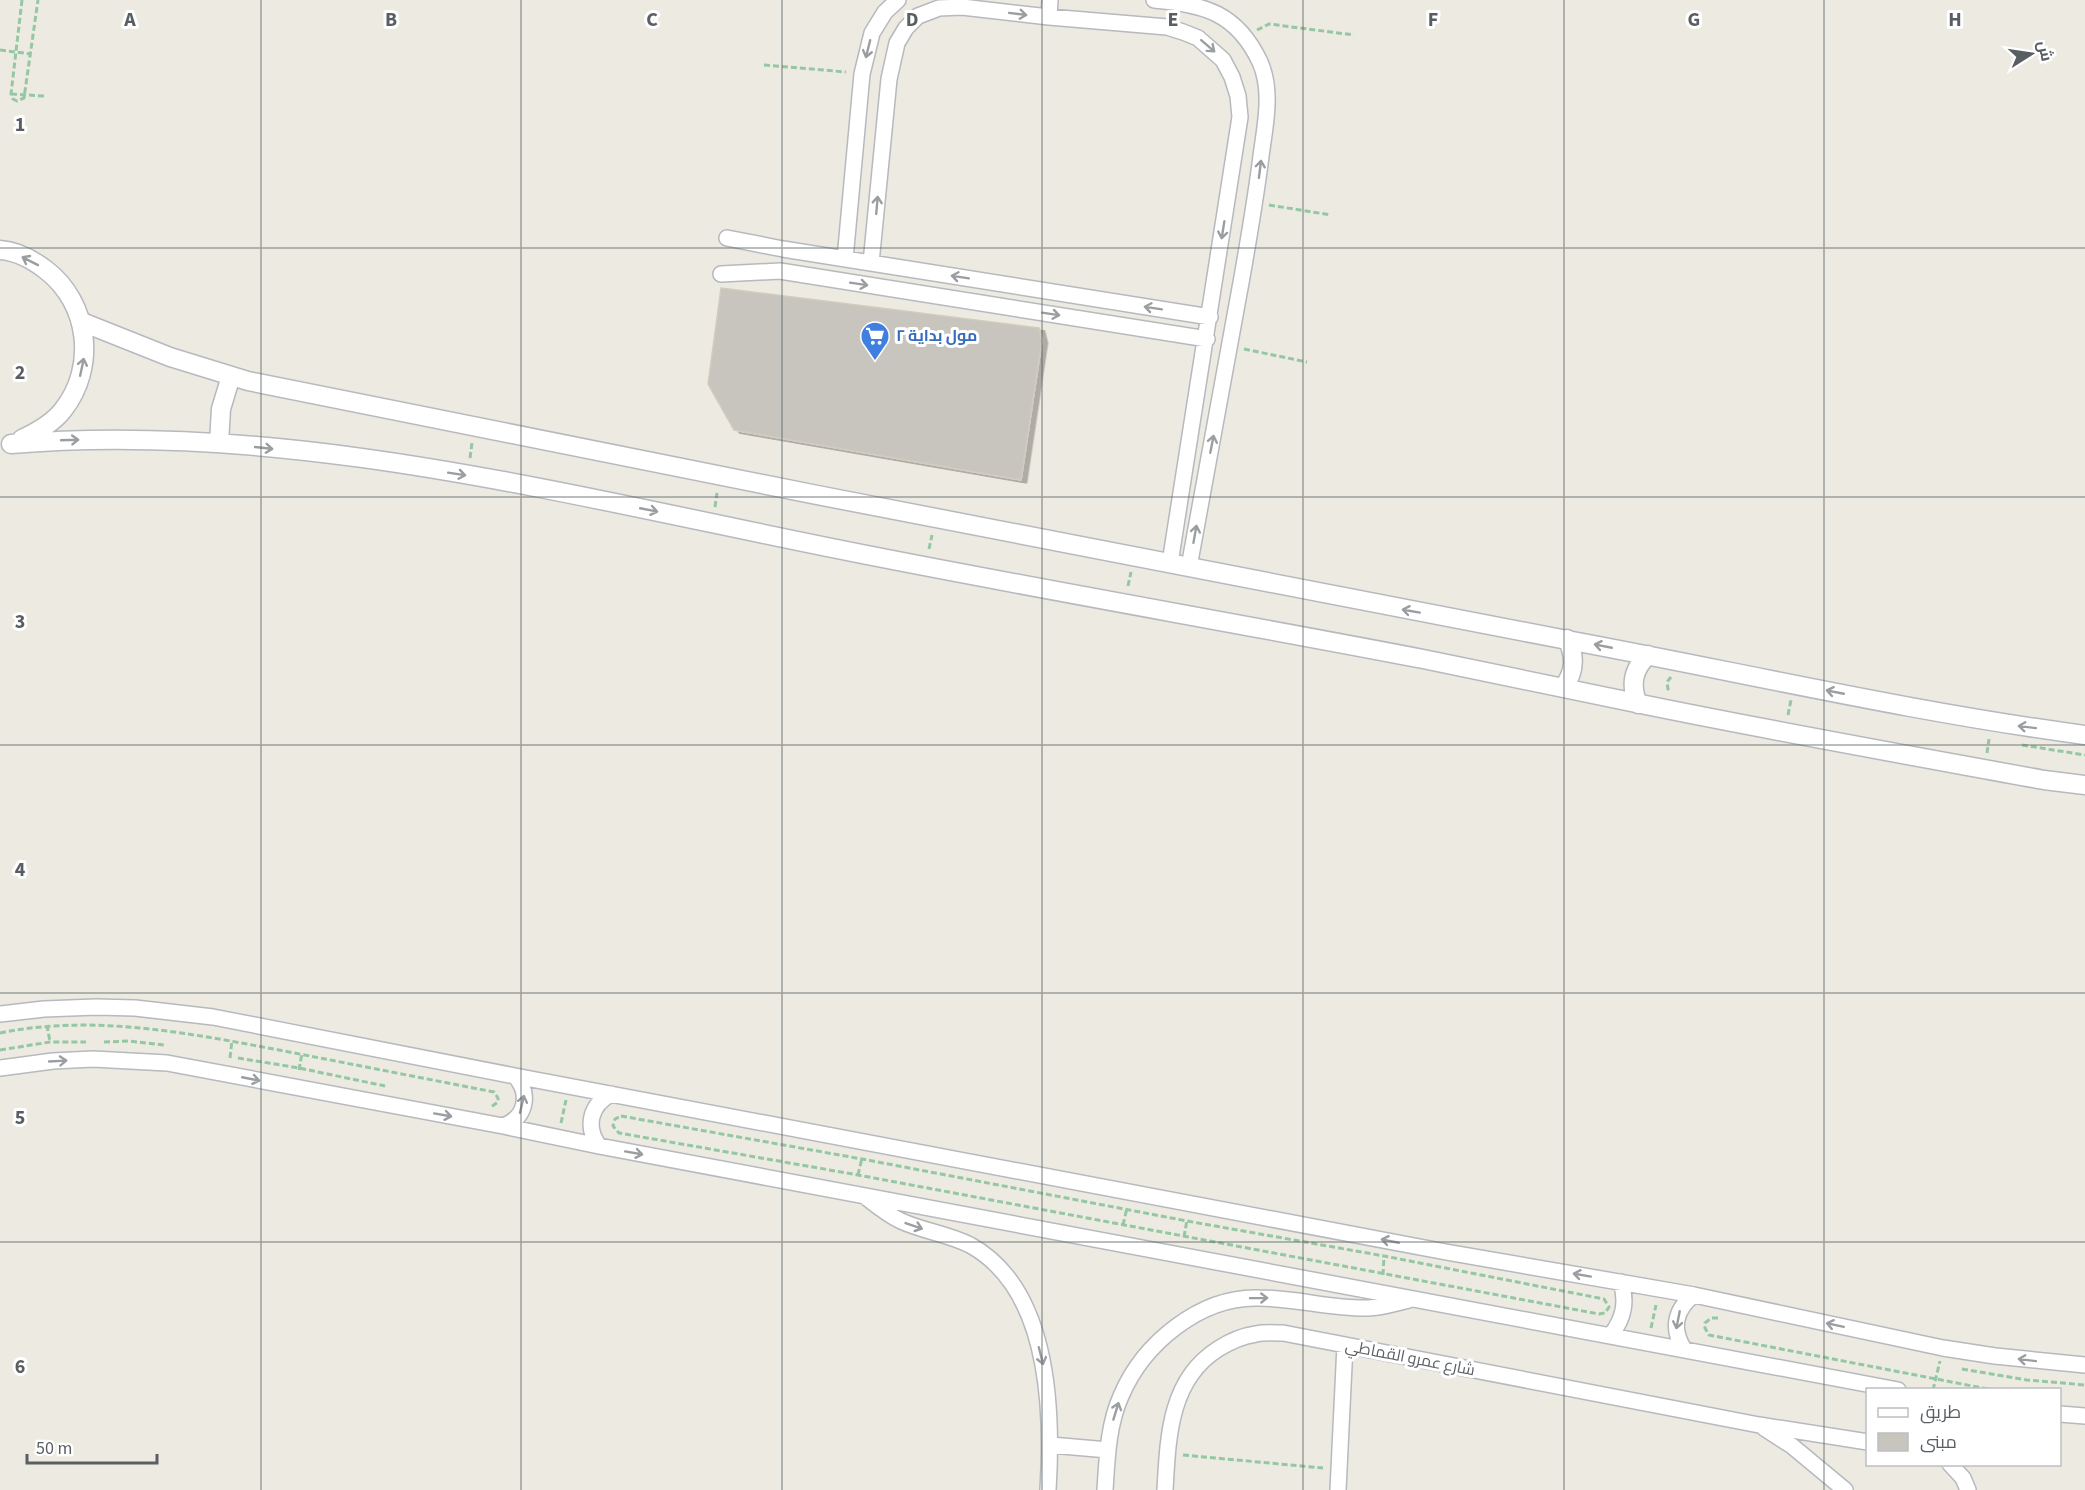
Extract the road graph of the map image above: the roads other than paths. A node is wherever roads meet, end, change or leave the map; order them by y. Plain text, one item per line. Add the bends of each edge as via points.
1 (898, 0) edge
2 (1050, 0) edge
3 (1154, 0) edge
4 (1048, 17) junction
5 (727, 238) dead end
6 (0, 250) edge
7 (805, 252) junction
8 (845, 259) junction
9 (871, 263) junction
10 (721, 274) dead end
11 (801, 274) junction
12 (1210, 317) junction
13 (82, 322) junction
14 (1207, 339) junction
15 (231, 376) junction
16 (219, 443) junction
17 (6, 445) edge
18 (1186, 464) junction
19 (1208, 466) junction
20 (1170, 563) junction
21 (1189, 567) junction
22 (1567, 639) junction
23 (1648, 655) junction
24 (1563, 688) junction
25 (1638, 704) junction
26 (2085, 735) edge
27 (2085, 785) edge
28 (0, 1014) edge
29 (0, 1068) edge
30 (515, 1076) junction
31 (611, 1095) junction
32 (503, 1126) junction
33 (599, 1146) junction
34 (859, 1195) junction
35 (1621, 1282) junction
36 (1694, 1295) junction
37 (1413, 1298) junction
38 (1611, 1335) junction
39 (1345, 1345) junction
40 (1684, 1349) junction
41 (2085, 1365) edge
42 (1894, 1388) edge
43 (2061, 1414) edge
44 (2085, 1416) edge
45 (1759, 1425) junction
46 (1866, 1442) edge
47 (1051, 1445) junction
48 (1108, 1450) junction
49 (1952, 1466) edge
50 (1048, 1490) edge
51 (1105, 1490) edge
52 (1165, 1490) edge
53 (1338, 1490) edge
54 (1845, 1490) edge
55 (1968, 1490) edge

1 -> 8 street via 872,33 862,74
2 - 4 street
19 -> 3 street via 1255,203 1267,90 1261,64 1236,27 1209,9
9 -> 4 street via 889,79 897,43 906,28 918,16 939,8
4 -> 12 street via 1167,27 1198,38 1223,60 1238,96 1240,117
5 - 7 street
13 -> 6 street via 57,279 34,261
7 - 8 street
7 - 11 street
8 - 9 street
12 -> 9 street
10 - 11 street
11 -> 14 street
12 - 14 street
13 - 15 street via 150,350
17 -> 13 street via 40,431 63,411 79,384 85,353
14 - 18 street
15 - 16 street via 221,409
15 - 20 street
17 -> 16 street via 95,439
16 -> 24 street via 468,467 926,567
18 - 19 street
18 - 20 street
21 -> 19 street
20 - 21 street
22 -> 21 street
23 -> 22 street
22 - 24 street via 1572,649 1573,670
23 - 25 street via 1634,678
26 -> 23 street via 1992,722
24 - 25 street
25 - 27 street
28 - 30 street via 96,1006 174,1011
29 -> 32 street via 53,1061 167,1063
30 - 31 street
32 -> 30 street via 515,1120 525,1101
31 - 33 street via 592,1114 592,1134
35 -> 31 street via 1385,1248 1131,1192
32 - 33 street
33 -> 34 street
34 - 37 street
34 -> 47 street via 900,1221 969,1245 1006,1276 1027,1314 1041,1355 1049,1397
35 - 36 street
35 - 38 street via 1624,1310
36 -> 40 street via 1681,1307 1676,1324
41 -> 36 street via 1943,1348
37 - 38 street
48 -> 37 street via 1120,1396 1132,1373 1167,1334 1211,1307 1256,1298 1370,1308
38 - 40 street
39 - 45 street, شارع عمرو القماطي
39 - 52 street, شارع عمرو القماطي via 1284,1333 1257,1334 1232,1341 1209,1355 1191,1374 1178,1397 1170,1423
39 - 53 street
40 - 42 street
43 - 44 street
45 - 46 street, شارع عمرو القماطي
45 - 54 street, شارع عمرو القماطي via 1792,1446
47 - 48 street
47 - 50 street
48 - 51 street
49 - 55 street

